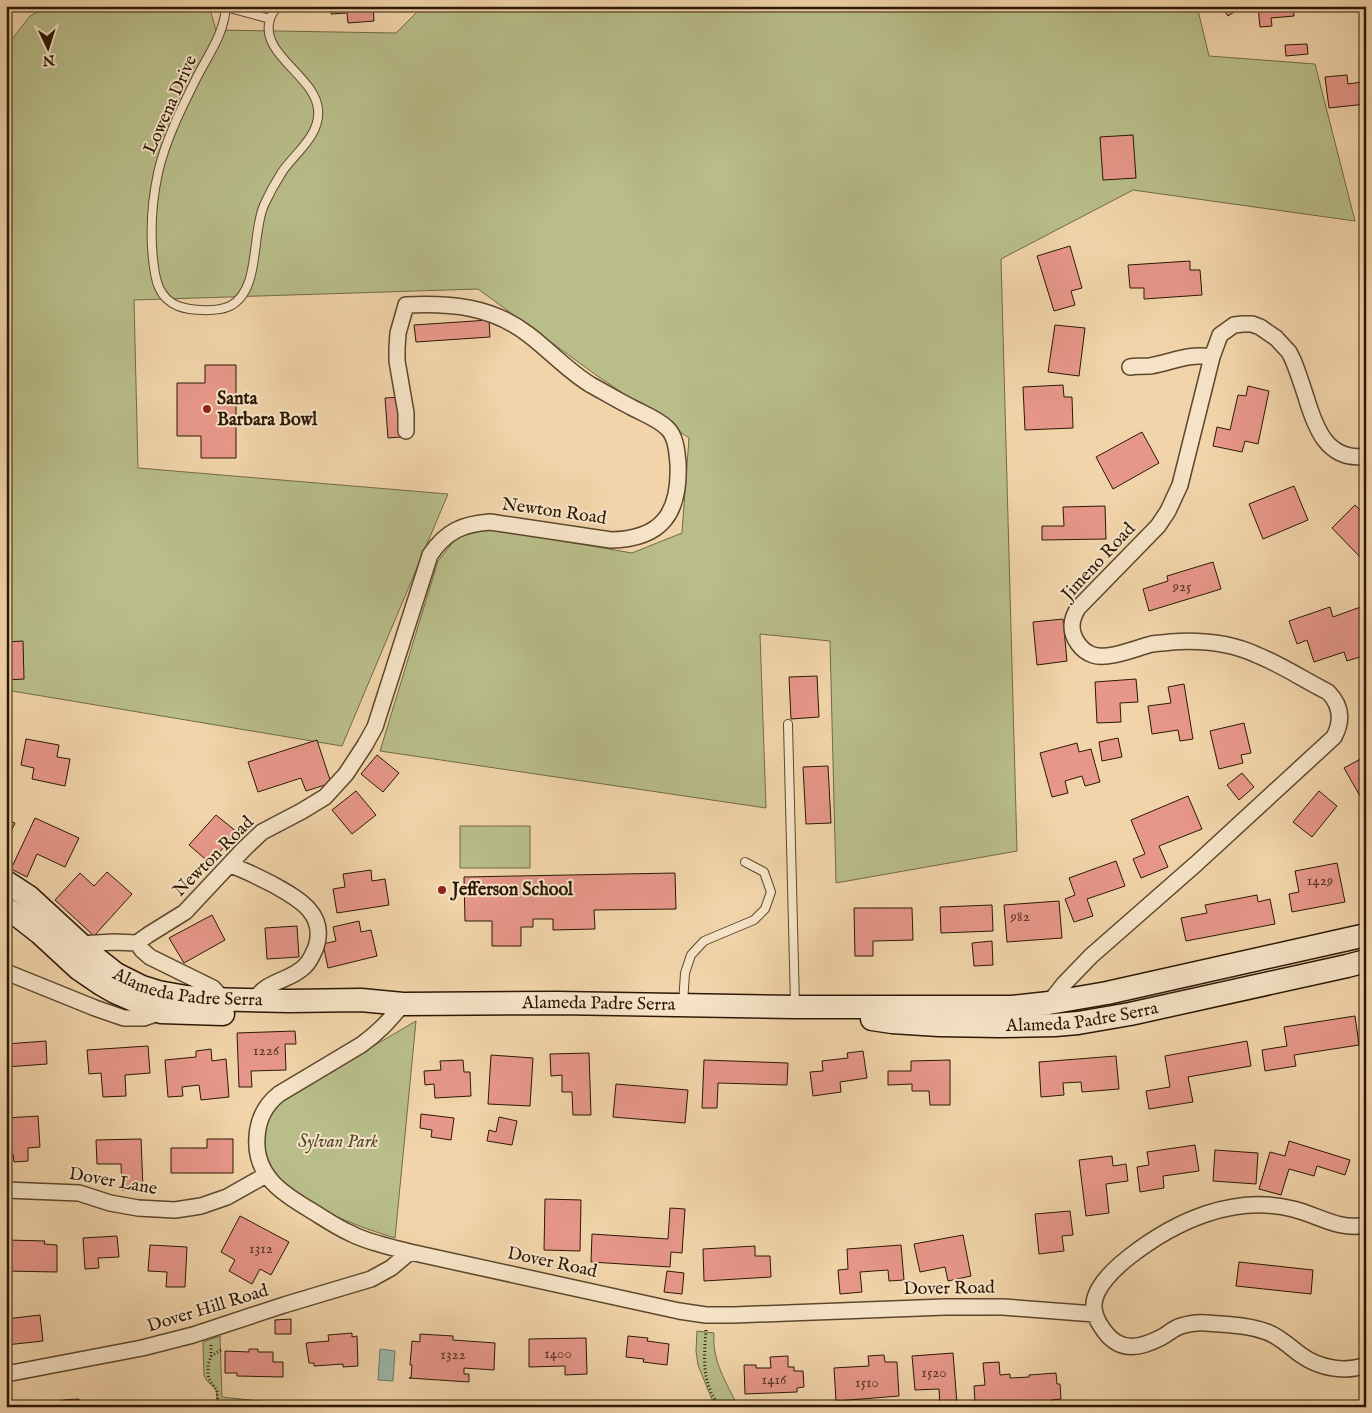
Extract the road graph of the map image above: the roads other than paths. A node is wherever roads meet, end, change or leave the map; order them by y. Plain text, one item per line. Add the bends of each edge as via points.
1 (277, 6) edge
2 (226, 7) edge
3 (270, 18) junction
4 (1212, 357) junction
5 (1130, 367) dead end
6 (406, 431) dead end
7 (1366, 456) edge
8 (788, 724) dead end
9 (745, 862) dead end
10 (230, 865) junction
11 (6, 882) edge
12 (6, 909) edge
13 (1366, 935) edge
14 (137, 943) junction
15 (79, 944) junction
16 (1366, 961) edge
17 (6, 972) edge
18 (223, 999) junction
19 (254, 1000) junction
20 (1049, 1003) junction
21 (403, 1004) junction
22 (683, 1004) junction
23 (795, 1007) junction
24 (160, 1012) junction
25 (266, 1175) junction
26 (6, 1190) edge
27 (1366, 1224) edge
28 (410, 1252) junction
29 (1096, 1314) junction
30 (1366, 1365) edge
31 (6, 1374) edge

1 - 3 lane
2 - 3 lane, Lowena Drive
2 - 3 lane, Lowena Drive via 218,41 179,115 158,172 152,214 155,276 164,295 179,306 222,309 239,300 251,276 262,208 282,171 317,125 314,93 273,44
4 - 5 street via 1187,356 1150,366
4 - 7 street, Jimeno Road via 1220,335 1234,325 1252,324 1269,332 1293,360 1316,429 1325,441 1346,455
4 - 20 street, Jimeno Road via 1180,485 1168,511 1158,526 1078,608 1072,626 1074,635 1084,650 1100,656 1173,642 1216,644 1256,654 1328,692 1338,705 1340,721 1334,737 1091,956
6 - 10 street, Newton Road via 397,362 398,333 406,305 438,304 486,312 516,326 582,379 668,428 677,456 678,477 673,505 659,526 639,537 624,540 490,522 475,523 447,535 430,555 374,727 346,774 315,804 262,832
8 - 23 lane
9 - 22 lane via 764,872 772,892 765,909 754,920 704,941 690,955 685,972
10 - 14 street, Newton Road via 185,912
10 - 19 street via 247,870 299,900 311,911 318,927 317,943 309,962 298,972 262,990
11 - 15 street, Alameda Padre Serra via 29,897
12 - 24 street, Alameda Padre Serra via 36,929 93,980
13 - 20 street, Alameda Padre Serra via 1159,982
14 - 15 street
14 - 18 street via 150,956 213,988
15 - 18 street, Alameda Padre Serra via 110,970 142,986 186,997
16 - 23 street, Alameda Padre Serra via 1130,1014 1055,1025 892,1022
17 - 24 street via 124,1018 144,1018
18 - 19 street, Alameda Padre Serra
19 - 21 street, Alameda Padre Serra via 361,1000
20 - 23 street, Alameda Padre Serra via 1012,1008
21 - 22 street, Alameda Padre Serra
21 - 24 street, Alameda Padre Serra via 352,1014
21 - 25 street, Dover Road via 372,1037 279,1094 267,1106 259,1122 257,1140 259,1158
22 - 23 street, Alameda Padre Serra
25 - 26 street, Dover Lane via 227,1197 175,1210 138,1208 79,1193
25 - 28 street, Dover Road via 289,1198 343,1230
27 - 29 street via 1341,1225 1293,1208 1272,1205 1252,1204 1201,1215 1147,1243 1119,1265 1104,1280 1096,1297
28 - 29 street, Dover Road via 706,1315 944,1307 1003,1307
28 - 31 street, Dover Hill Road via 371,1279 194,1335
29 - 30 street via 1110,1338 1126,1347 1151,1343 1180,1326 1199,1322 1248,1326 1267,1332 1310,1361 1331,1368 1349,1369

